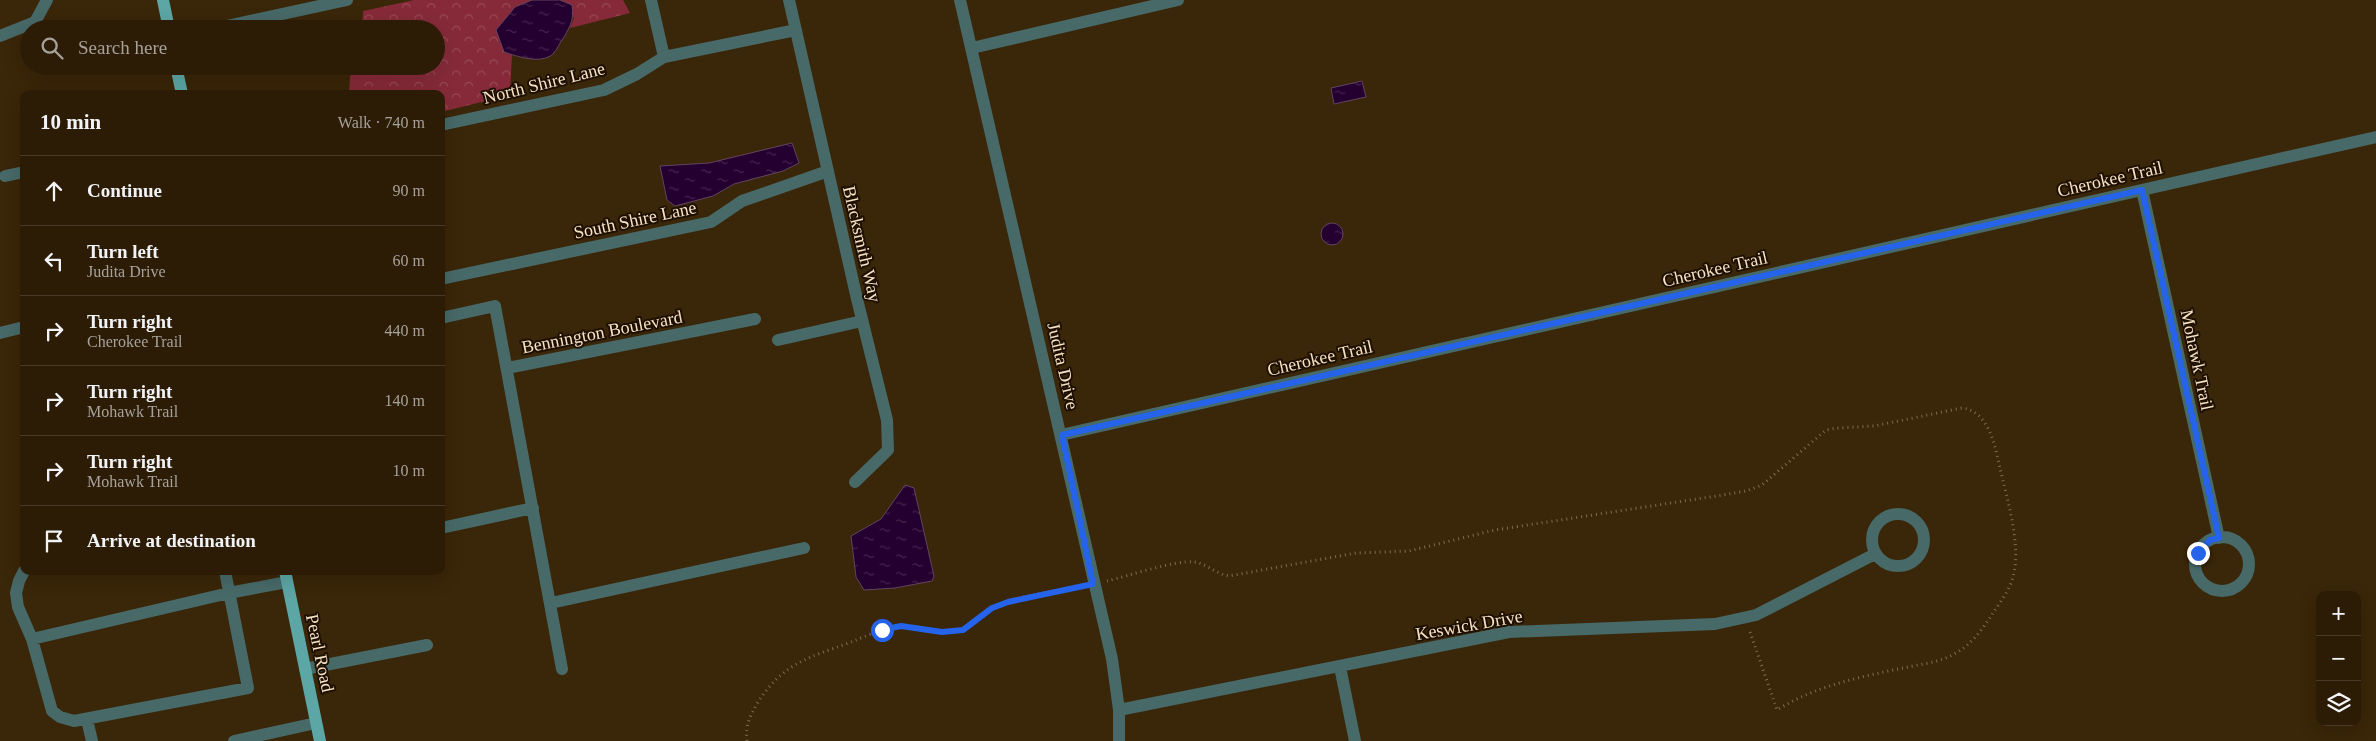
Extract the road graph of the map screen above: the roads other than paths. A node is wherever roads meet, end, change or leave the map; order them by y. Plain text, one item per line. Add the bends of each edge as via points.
1 (47, 0) edge
2 (163, 0) edge
3 (347, 0) edge
4 (651, 0) edge
5 (789, 0) edge
6 (960, 0) edge
7 (1178, 0) edge
8 (36, 20) edge
9 (167, 20) edge
10 (255, 20) edge
11 (20, 28) edge
12 (796, 30) junction
13 (0, 36) edge
14 (972, 48) junction
15 (664, 57) junction
16 (178, 75) edge
17 (181, 90) edge
18 (445, 124) edge
19 (2376, 136) edge
20 (828, 171) junction
21 (20, 173) edge
22 (5, 176) dead end
23 (2142, 190) junction
24 (445, 278) edge
25 (445, 317) edge
26 (755, 319) dead end
27 (862, 321) junction
28 (20, 329) edge
29 (0, 333) edge
30 (778, 340) dead end
31 (507, 368) junction
32 (1062, 435) junction
33 (854, 482) dead end
34 (533, 508) junction
35 (445, 527) edge
36 (2219, 538) junction
37 (804, 548) dead end
38 (1875, 554) junction
39 (22, 575) edge
40 (226, 575) edge
41 (286, 577) edge
42 (229, 593) junction
43 (550, 603) junction
44 (32, 639) junction
45 (427, 645) dead end
46 (1340, 667) junction
47 (305, 669) junction
48 (562, 669) dead end
49 (1119, 710) junction
50 (87, 720) junction
51 (316, 723) junction
52 (92, 741) edge
53 (234, 741) edge
54 (320, 741) edge
55 (1119, 741) edge
56 (1355, 741) edge

1 - 8 street
2 - 9 main road
3 - 10 street
4 - 15 street
5 - 12 street, Blacksmith Way
6 - 14 street, Judita Drive
7 - 14 street
11 - 13 street
12 - 15 street, North Shire Lane
12 - 20 street, Blacksmith Way
14 - 32 street, Judita Drive
15 - 18 street, North Shire Lane via 604,90
16 - 17 main road
19 - 23 street, Cherokee Trail
20 - 24 street, South Shire Lane via 742,200 711,222
20 - 27 street, Blacksmith Way
21 - 22 street
23 - 32 street, Cherokee Trail
23 - 36 street, Mohawk Trail
25 - 31 street via 495,306
26 - 31 street, Bennington Boulevard
27 - 30 street
27 - 33 street, Blacksmith Way via 887,420 888,450
28 - 29 street
31 - 34 street, Bennington Boulevard
32 - 49 street, Judita Drive via 1112,659
34 - 35 street
34 - 43 street, Bennington Boulevard
36 - 36 street via 2203,546 2196,562 2200,579 2206,585 2223,591 2240,585 2249,562 2242,546 2227,538
37 - 43 street
38 - 38 street via 1892,566 1912,563 1924,546 1921,526 1904,514 1884,518 1872,534
38 - 46 street, Keswick Drive via 1745,618 1715,624 1509,632
39 - 44 street via 16,593 18,607
40 - 42 street
41 - 42 street
41 - 47 main road, Pearl Road
42 - 44 street
42 - 50 street via 248,688
43 - 48 street, Bennington Boulevard
44 - 50 street via 52,711 74,721
45 - 47 street
46 - 49 street, Keswick Drive
46 - 56 street
47 - 51 main road, Pearl Road
49 - 55 street, Judita Drive
50 - 52 street
51 - 53 street
51 - 54 main road, Pearl Road

